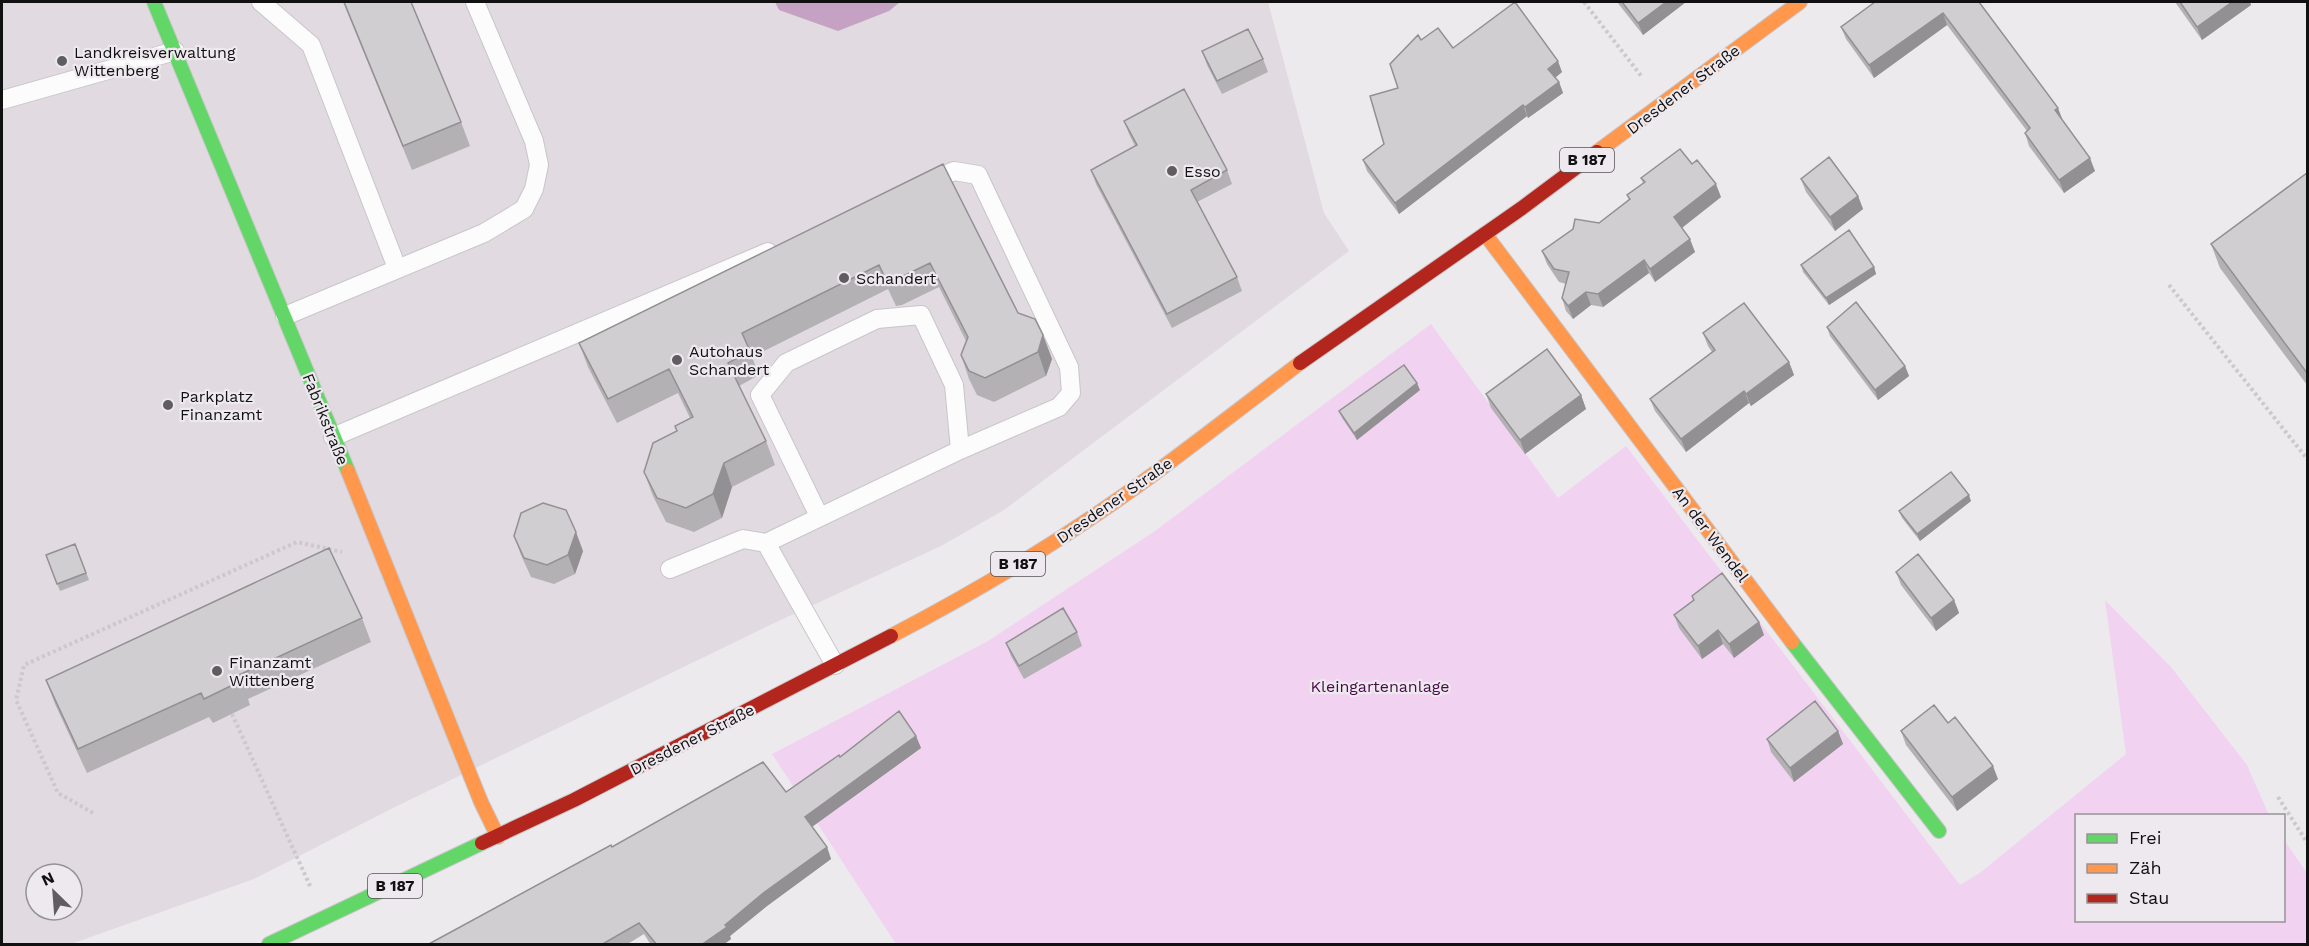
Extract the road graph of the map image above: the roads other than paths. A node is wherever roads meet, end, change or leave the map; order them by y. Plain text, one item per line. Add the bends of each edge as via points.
1 (154, 2) edge
2 (261, 2) edge
3 (475, 2) edge
4 (1800, 2) edge
5 (175, 51) junction
6 (2, 100) edge
7 (910, 190) edge
8 (1485, 234) junction
9 (778, 247) edge
10 (397, 268) junction
11 (285, 316) junction
12 (333, 437) junction
13 (960, 450) junction
14 (819, 516) junction
15 (766, 543) junction
16 (670, 569) dead end
17 (835, 665) junction
18 (1939, 831) dead end
19 (498, 837) junction
20 (269, 945) edge

1 - 5 main road, Fabrikstraße
2 - 10 lane via 311,45
3 - 10 lane via 534,141 539,165 534,189 524,209 484,233
4 - 8 main road, Dresdener Straße / B 187
5 - 6 lane
5 - 11 main road, Fabrikstraße
7 - 13 lane via 954,171 978,175 1069,367 1071,393 1059,407
8 - 17 main road, Dresdener Straße / B 187 via 1324,345 1098,513 963,597
8 - 18 main road, An der Wendel
9 - 12 lane
10 - 11 lane
11 - 12 main road, Fabrikstraße
12 - 19 main road, Fabrikstraße
13 - 14 lane
13 - 14 lane via 954,385 921,315 877,319 786,363 760,395
14 - 15 lane
15 - 16 lane via 743,538
15 - 17 lane
17 - 19 main road, Dresdener Straße / B 187
19 - 20 main road, Dresdener Straße / B 187

